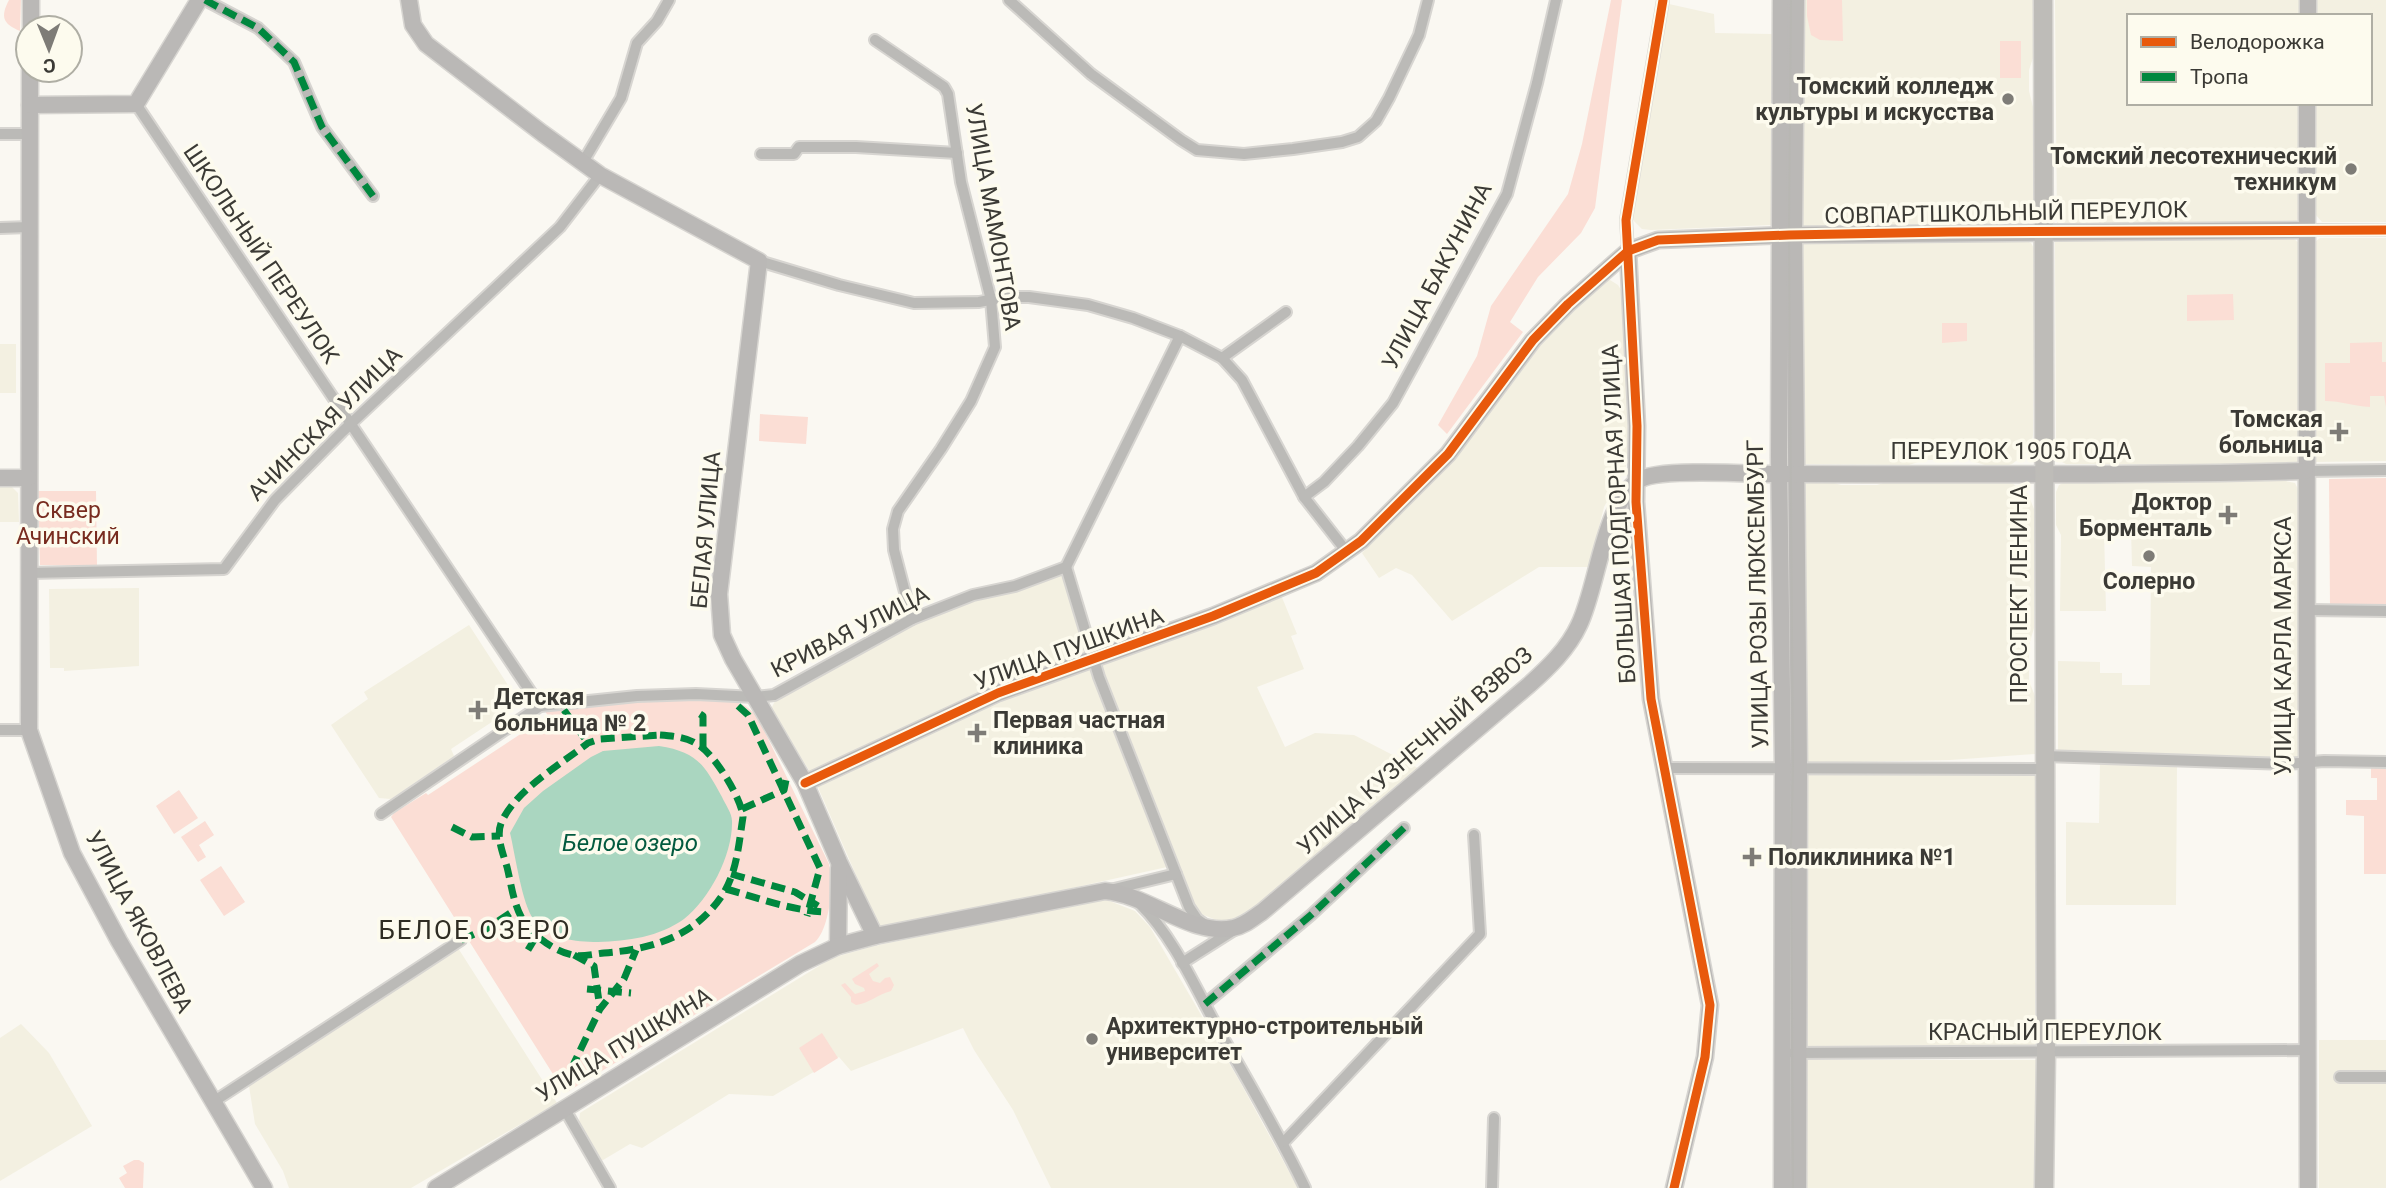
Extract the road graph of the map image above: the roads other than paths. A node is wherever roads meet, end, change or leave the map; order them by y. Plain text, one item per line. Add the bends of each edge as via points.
1 (199, 0) edge
2 (205, 0) edge
3 (409, 0) edge
4 (669, 0) edge
5 (1009, 0) edge
6 (1428, 0) edge
7 (1556, 0) edge
8 (1663, 0) edge
9 (1781, 0) edge
10 (1796, 0) edge
11 (2043, 0) edge
12 (875, 40) dead end
13 (30, 84) edge
14 (136, 104) junction
15 (2307, 105) edge
16 (30, 106) junction
17 (0, 134) edge
18 (30, 134) junction
19 (957, 153) junction
20 (761, 154) dead end
21 (583, 162) junction
22 (600, 175) junction
23 (373, 196) dead end
24 (29, 227) junction
25 (0, 228) edge
26 (2306, 230) junction
27 (2386, 230) edge
28 (2044, 231) junction
29 (1787, 235) junction
30 (1628, 251) junction
31 (759, 261) junction
32 (991, 300) junction
33 (1286, 312) dead end
34 (1180, 336) junction
35 (1222, 358) junction
36 (351, 423) junction
37 (2386, 470) edge
38 (2305, 471) junction
39 (1787, 474) junction
40 (2043, 475) junction
41 (0, 478) edge
42 (28, 478) junction
43 (1637, 481) junction
44 (1304, 497) junction
45 (1347, 552) junction
46 (1066, 567) junction
47 (28, 573) junction
48 (2308, 610) junction
49 (2386, 611) edge
50 (912, 619) junction
51 (1095, 660) junction
52 (756, 697) junction
53 (540, 706) junction
54 (0, 730) edge
55 (29, 730) junction
56 (2044, 762) junction
57 (2307, 762) junction
58 (2386, 762) edge
59 (1663, 768) junction
60 (1791, 768) junction
61 (805, 783) junction
62 (381, 814) dead end
63 (1404, 828) dead end
64 (1474, 835) dead end
65 (839, 862) junction
66 (1176, 874) junction
67 (1105, 891) junction
68 (1129, 895) junction
69 (1248, 921) junction
70 (1218, 929) junction
71 (875, 936) junction
72 (461, 940) dead end
73 (838, 946) junction
74 (1182, 963) junction
75 (1205, 1004) junction
76 (2308, 1050) junction
77 (2046, 1053) junction
78 (1789, 1054) junction
79 (2340, 1077) dead end
80 (2386, 1077) edge
81 (213, 1102) junction
82 (564, 1108) junction
83 (1494, 1118) dead end
84 (1284, 1142) junction
85 (264, 1188) edge
86 (436, 1188) edge
87 (610, 1188) edge
88 (1305, 1188) edge
89 (1492, 1188) edge
90 (1674, 1188) edge
91 (1782, 1188) edge
92 (1798, 1188) edge
93 (2044, 1188) edge
94 (2308, 1188) edge

1 - 14 street
2 - 23 street via 258,28 294,62 323,127
3 - 21 street via 413,25 426,44
4 - 21 street via 637,43 621,98
5 - 6 street via 1091,74 1181,140 1197,150 1244,154 1358,137 1376,121 1389,99 1419,35
7 - 44 street, УЛИЦА БАКУНИНА via 1507,194 1393,403 1332,473
8 - 30 street, БОЛЬШАЯ ПОДГОРНАЯ УЛИЦА via 1626,220
9 - 29 street, УЛИЦА РОЗЫ ЛЮКСЕМБУРГ
10 - 29 street, УЛИЦА РОЗЫ ЛЮКСЕМБУРГ
11 - 28 main road, ПРОСПЕКТ ЛЕНИНА
12 - 19 street, УЛИЦА МАМОНТОВА via 944,87 951,102
13 - 16 street, УЛИЦА ЯКОВЛЕВА
14 - 16 street
14 - 36 street, ШКОЛЬНЫЙ ПЕРЕУЛОК
15 - 26 street, УЛИЦА КАРЛА МАРКСА
16 - 18 street, УЛИЦА ЯКОВЛЕВА
17 - 18 street
18 - 24 street, УЛИЦА ЯКОВЛЕВА
19 - 20 street via 799,147 794,154
19 - 32 street, УЛИЦА МАМОНТОВА
21 - 22 street
22 - 31 street
22 - 36 street, АЧИНСКАЯ УЛИЦА via 560,227
24 - 25 street
24 - 42 street, УЛИЦА ЯКОВЛЕВА
26 - 27 street, СОВПАРТШКОЛЬНЫЙ ПЕРЕУЛОК
26 - 28 street, СОВПАРТШКОЛЬНЫЙ ПЕРЕУЛОК
26 - 38 street, УЛИЦА КАРЛА МАРКСА
28 - 29 street, СОВПАРТШКОЛЬНЫЙ ПЕРЕУЛОК
28 - 40 main road, ПРОСПЕКТ ЛЕНИНА
29 - 30 street, СОВПАРТШКОЛЬНЫЙ ПЕРЕУЛОК via 1658,240
29 - 39 street, УЛИЦА РОЗЫ ЛЮКСЕМБУРГ
30 - 43 street, БОЛЬШАЯ ПОДГОРНАЯ УЛИЦА
30 - 45 street, УЛИЦА ПУШКИНА via 1533,340 1448,454
31 - 32 street via 914,303
31 - 52 street, БЕЛАЯ УЛИЦА via 719,594 722,635
32 - 34 street via 1029,297 1088,305
32 - 50 street, УЛИЦА МАМОНТОВА via 995,347 971,401 898,510 893,529
33 - 35 street
34 - 35 street
34 - 46 street
35 - 44 street via 1242,380
36 - 47 street, АЧИНСКАЯ УЛИЦА via 275,500 224,569
36 - 53 street, ШКОЛЬНЫЙ ПЕРЕУЛОК
37 - 38 street, ПЕРЕУЛОК 1905 ГОДА
38 - 40 street, ПЕРЕУЛОК 1905 ГОДА
38 - 48 street, УЛИЦА КАРЛА МАРКСА
39 - 40 street, ПЕРЕУЛОК 1905 ГОДА
39 - 43 street, ПЕРЕУЛОК 1905 ГОДА via 1659,474
39 - 60 street, УЛИЦА РОЗЫ ЛЮКСЕМБУРГ
40 - 56 main road, ПРОСПЕКТ ЛЕНИНА
41 - 42 street
42 - 47 street, УЛИЦА ЯКОВЛЕВА
43 - 59 street, БОЛЬШАЯ ПОДГОРНАЯ УЛИЦА via 1651,699
43 - 69 street, УЛИЦА КУЗНЕЧНЫЙ ВЗВОЗ via 1615,511 1579,625 1557,658
44 - 45 street
45 - 51 street, УЛИЦА ПУШКИНА via 1315,573
46 - 50 street, КРИВАЯ УЛИЦА
46 - 51 street
47 - 55 street, УЛИЦА ЯКОВЛЕВА
48 - 49 street
48 - 57 street, УЛИЦА КАРЛА МАРКСА
50 - 52 street, КРИВАЯ УЛИЦА via 774,695
51 - 61 street, УЛИЦА ПУШКИНА via 998,693
51 - 66 street
52 - 53 street, КРИВАЯ УЛИЦА via 637,696
52 - 61 street, БЕЛАЯ УЛИЦА
53 - 62 street, КРИВАЯ УЛИЦА
54 - 55 street
55 - 81 street, УЛИЦА ЯКОВЛЕВА via 72,853
56 - 57 street
56 - 60 street
56 - 77 main road, ПРОСПЕКТ ЛЕНИНА
57 - 58 street
57 - 76 street, УЛИЦА КАРЛА МАРКСА
59 - 60 street
59 - 90 street, БОЛЬШАЯ ПОДГОРНАЯ УЛИЦА via 1710,1004 1705,1057
60 - 78 street, УЛИЦА РОЗЫ ЛЮКСЕМБУРГ
61 - 65 street
63 - 75 street via 1311,915
64 - 84 street via 1480,934
65 - 71 street
65 - 73 street
66 - 67 street
66 - 70 street via 1197,919
67 - 68 street
67 - 71 street, УЛИЦА ПУШКИНА
68 - 70 street via 1191,924
68 - 74 street via 1155,920
69 - 70 street
69 - 74 street
71 - 73 street, УЛИЦА ПУШКИНА
72 - 81 street
73 - 82 street, УЛИЦА ПУШКИНА via 800,964
74 - 75 street
75 - 84 street
76 - 77 street, КРАСНЫЙ ПЕРЕУЛОК
76 - 94 street, УЛИЦА КАРЛА МАРКСА
77 - 78 street, КРАСНЫЙ ПЕРЕУЛОК
77 - 93 main road, ПРОСПЕКТ ЛЕНИНА
78 - 91 street, УЛИЦА РОЗЫ ЛЮКСЕМБУРГ
78 - 92 street, УЛИЦА РОЗЫ ЛЮКСЕМБУРГ
79 - 80 street
81 - 85 street, УЛИЦА ЯКОВЛЕВА
82 - 86 street, УЛИЦА ПУШКИНА
82 - 87 street
83 - 89 street
84 - 88 street

